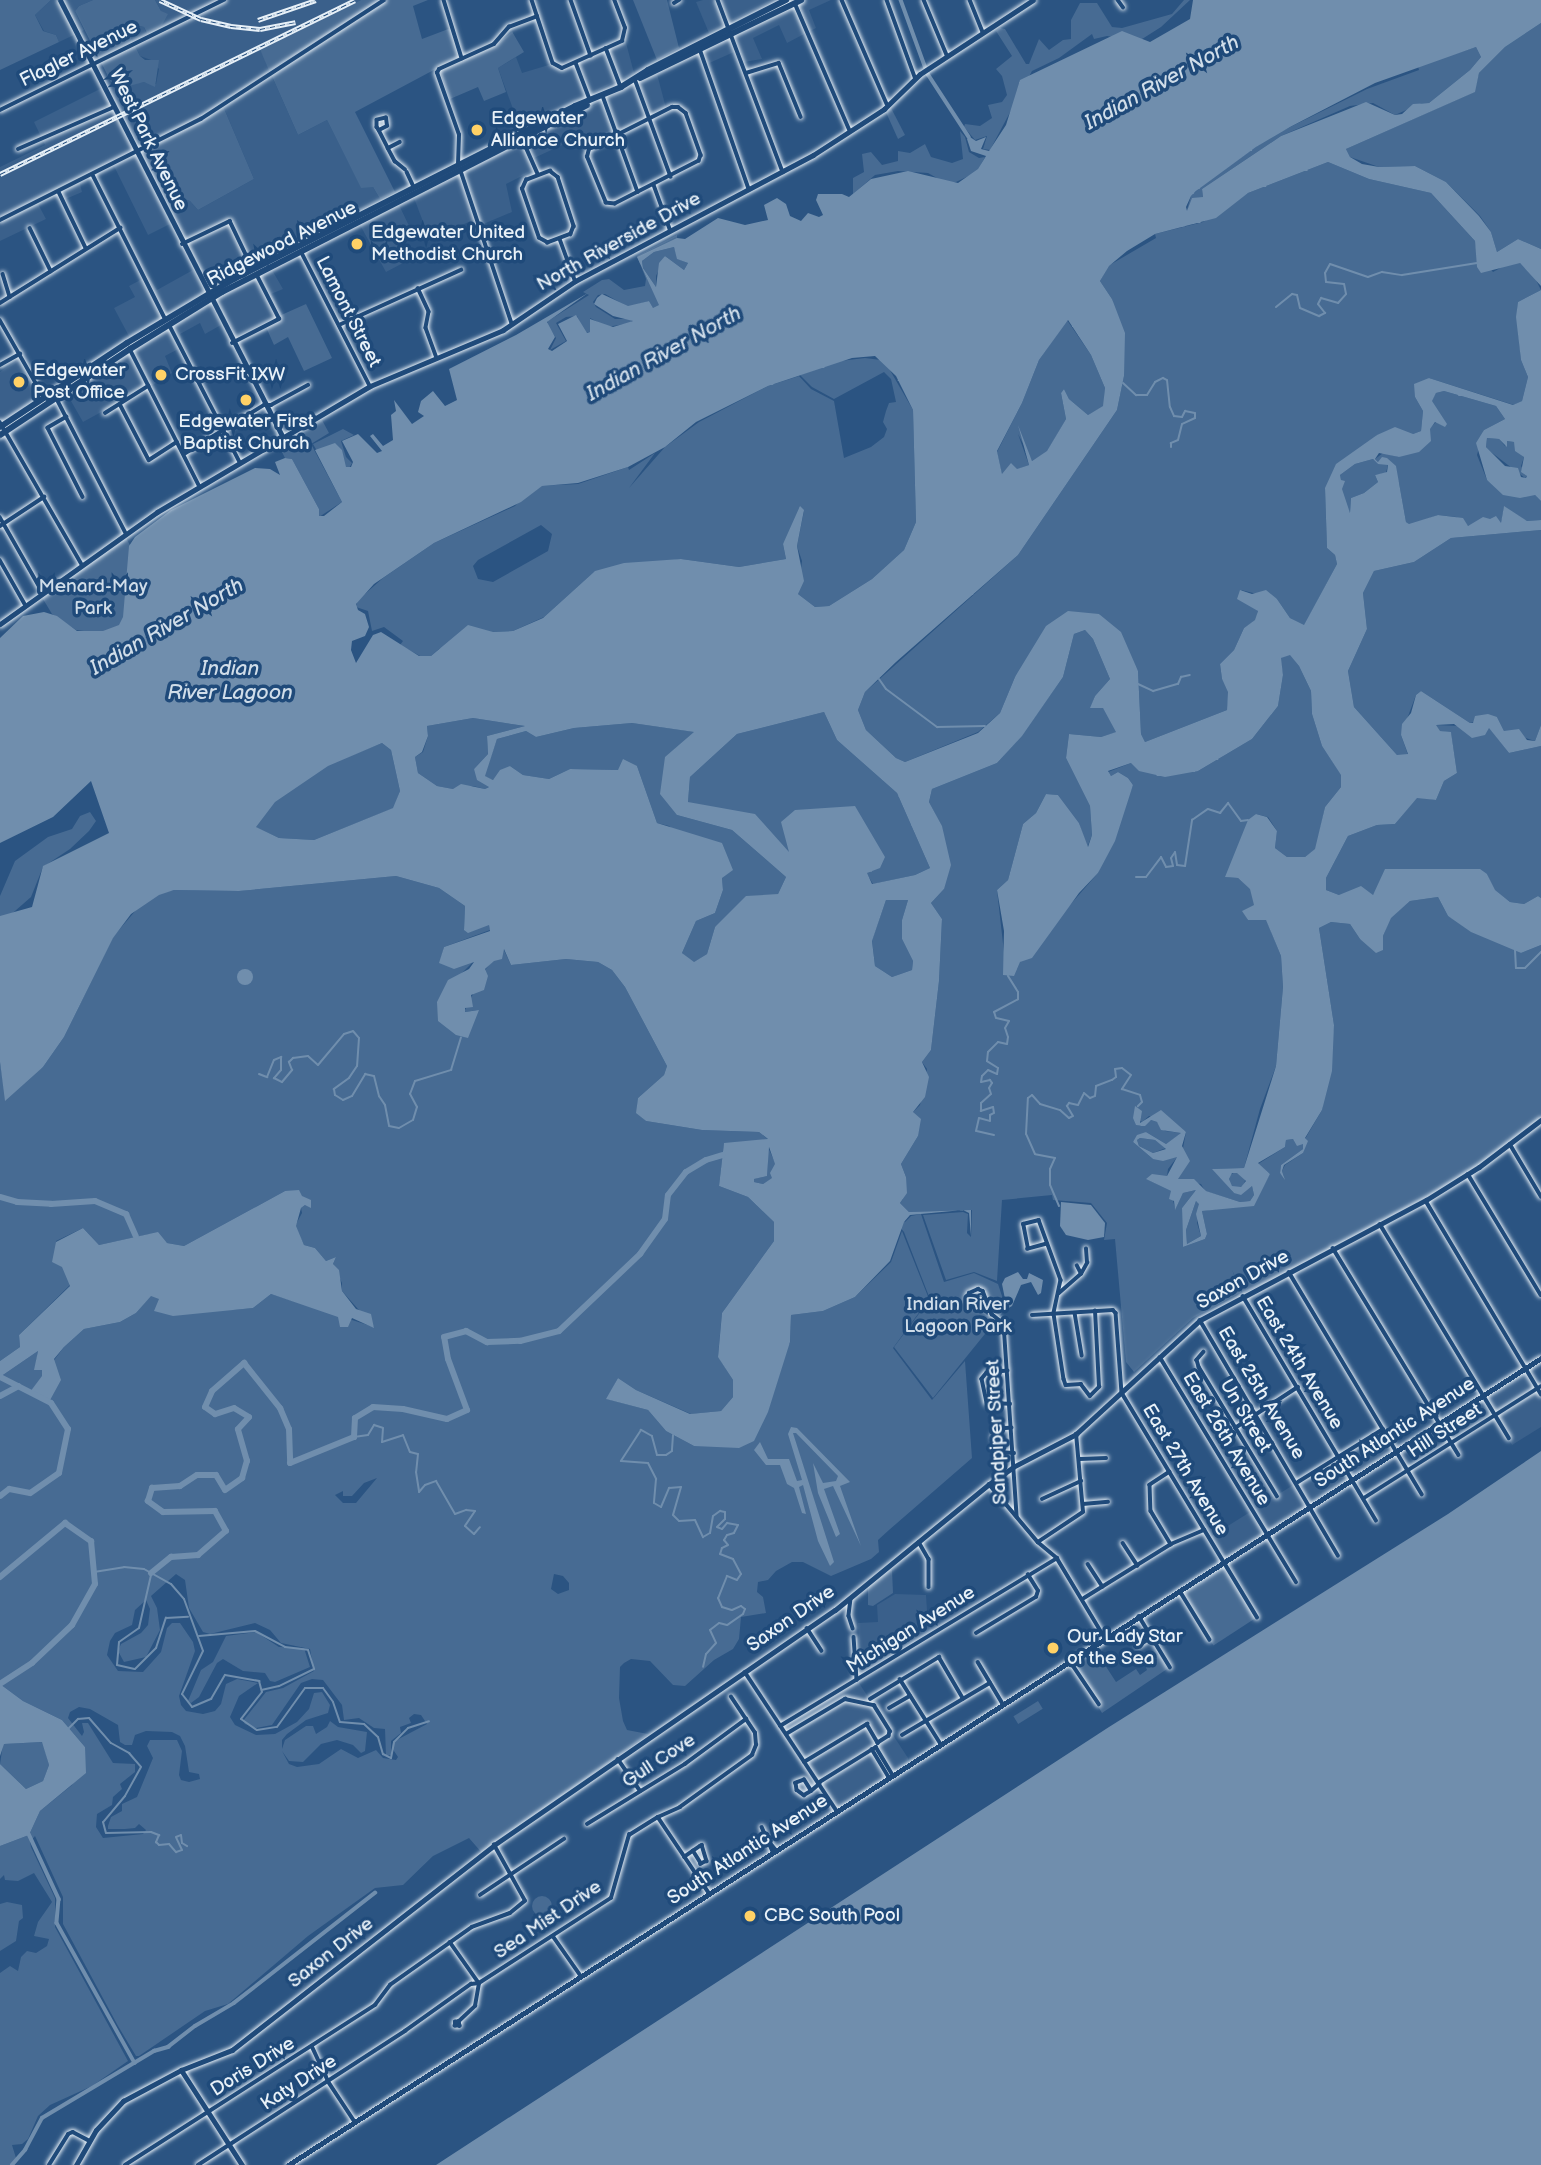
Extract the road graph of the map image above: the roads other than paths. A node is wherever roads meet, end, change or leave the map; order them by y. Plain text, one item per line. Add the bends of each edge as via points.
1 (60, 0) edge
2 (224, 0) edge
3 (384, 0) edge
4 (444, 0) edge
5 (531, 0) edge
6 (570, 0) edge
7 (614, 0) edge
8 (679, 0) edge
9 (718, 0) edge
10 (842, 0) edge
11 (887, 0) edge
12 (924, 0) edge
13 (970, 0) edge
14 (1033, 0) edge
15 (1118, 0) edge
16 (796, 1) edge
17 (674, 3) dead end
18 (786, 4) edge
19 (1123, 8) dead end
20 (537, 16) junction
21 (731, 31) junction
22 (984, 34) junction
23 (699, 47) junction
24 (606, 48) junction
25 (591, 55) junction
26 (948, 57) junction
27 (462, 58) junction
28 (92, 63) junction
29 (576, 63) junction
30 (746, 73) junction
31 (915, 78) junction
32 (635, 79) junction
33 (621, 87) junction
34 (603, 96) junction
35 (591, 102) junction
36 (888, 106) junction
37 (114, 107) junction
38 (0, 110) edge
39 (651, 117) junction
40 (801, 117) dead end
41 (379, 130) dead end
42 (850, 131) junction
43 (617, 134) junction
44 (521, 137) junction
45 (400, 142) dead end
46 (388, 148) junction
47 (18, 149) dead end
48 (137, 153) junction
49 (460, 168) junction
50 (783, 172) junction
51 (538, 174) junction
52 (93, 175) junction
53 (671, 177) junction
54 (654, 186) junction
55 (414, 187) junction
56 (749, 189) junction
57 (59, 192) junction
58 (638, 192) junction
59 (0, 220) edge
60 (30, 228) dead end
61 (120, 228) junction
62 (670, 229) junction
63 (318, 234) junction
64 (560, 239) junction
65 (182, 244) junction
66 (86, 248) junction
67 (301, 251) junction
68 (460, 270) dead end
69 (51, 271) junction
70 (255, 271) junction
71 (3, 274) dead end
72 (575, 281) junction
73 (418, 288) junction
74 (10, 297) junction
75 (208, 297) junction
76 (0, 303) edge
77 (0, 320) edge
78 (165, 321) junction
79 (340, 325) junction
80 (513, 325) junction
81 (232, 344) junction
82 (130, 349) junction
83 (20, 354) junction
84 (437, 358) junction
85 (99, 361) junction
86 (0, 365) edge
87 (75, 384) junction
88 (307, 385) dead end
89 (148, 386) junction
90 (370, 386) junction
91 (44, 397) junction
92 (56, 397) junction
93 (120, 404) junction
94 (264, 405) junction
95 (105, 412) dead end
96 (67, 416) junction
97 (1, 428) edge
98 (224, 430) junction
99 (284, 440) junction
100 (177, 442) junction
101 (184, 453) junction
102 (242, 464) junction
103 (200, 487) junction
104 (44, 497) junction
105 (83, 497) dead end
106 (0, 517) edge
107 (2, 525) edge
108 (126, 533) junction
109 (0, 560) edge
110 (81, 564) junction
111 (42, 591) junction
112 (25, 604) junction
113 (0, 624) edge
114 (1541, 1120) edge
115 (1510, 1144) junction
116 (1468, 1174) junction
117 (1541, 1196) edge
118 (1426, 1200) junction
119 (1380, 1224) junction
120 (1047, 1244) junction
121 (1333, 1248) junction
122 (1086, 1249) dead end
123 (1077, 1266) dead end
124 (1289, 1272) junction
125 (1081, 1274) junction
126 (1541, 1295) edge
127 (1243, 1296) junction
128 (1056, 1297) junction
129 (989, 1309) junction
130 (1095, 1311) junction
131 (1075, 1313) junction
132 (1054, 1314) junction
133 (1032, 1315) dead end
134 (1200, 1320) junction
135 (1204, 1352) dead end
136 (1082, 1355) dead end
137 (1160, 1357) junction
138 (1541, 1358) edge
139 (1525, 1369) junction
140 (1008, 1371) junction
141 (1298, 1387) junction
142 (1539, 1387) edge
143 (1122, 1392) junction
144 (1541, 1395) edge
145 (1483, 1396) junction
146 (1010, 1404) junction
147 (1257, 1414) junction
148 (1494, 1416) junction
149 (1440, 1423) junction
150 (1012, 1428) junction
151 (1236, 1428) junction
152 (1383, 1429) junction
153 (1076, 1434) junction
154 (1508, 1438) dead end
155 (1451, 1443) junction
156 (1397, 1451) junction
157 (1014, 1453) junction
158 (1459, 1455) dead end
159 (1338, 1456) junction
160 (1106, 1458) dead end
161 (1080, 1459) junction
162 (1013, 1467) junction
163 (1409, 1471) junction
164 (1170, 1472) junction
165 (1353, 1479) junction
166 (1081, 1481) junction
167 (1298, 1482) junction
168 (989, 1484) junction
169 (1422, 1494) dead end
170 (1277, 1496) dead end
171 (1364, 1498) junction
172 (1042, 1499) dead end
173 (1108, 1502) dead end
174 (1083, 1503) junction
175 (1312, 1506) junction
176 (1017, 1517) junction
177 (1376, 1520) dead end
178 (1204, 1530) junction
179 (1267, 1535) junction
180 (919, 1542) junction
181 (1038, 1542) junction
182 (1123, 1543) dead end
183 (1171, 1544) junction
184 (1338, 1555) dead end
185 (1056, 1558) junction
186 (1225, 1563) junction
187 (1088, 1564) dead end
188 (1138, 1566) junction
189 (1028, 1575) junction
190 (1296, 1582) dead end
191 (929, 1587) dead end
192 (1103, 1587) junction
193 (1180, 1591) junction
194 (851, 1597) junction
195 (1084, 1599) junction
196 (1139, 1616) junction
197 (1257, 1617) dead end
198 (807, 1628) junction
199 (853, 1629) dead end
200 (976, 1633) dead end
201 (854, 1637) dead end
202 (1152, 1637) junction
203 (1105, 1639) junction
204 (1210, 1640) dead end
205 (1138, 1646) dead end
206 (822, 1651) dead end
207 (1070, 1661) junction
208 (978, 1662) dead end
209 (1170, 1667) dead end
210 (744, 1670) junction
211 (900, 1679) junction
212 (857, 1680) junction
213 (990, 1683) junction
214 (910, 1696) junction
215 (731, 1697) dead end
216 (963, 1698) junction
217 (870, 1699) dead end
218 (1003, 1704) junction
219 (1099, 1704) dead end
220 (889, 1708) dead end
221 (746, 1719) junction
222 (926, 1721) junction
223 (780, 1726) junction
224 (786, 1734) junction
225 (902, 1735) dead end
226 (941, 1744) junction
227 (875, 1746) junction
228 (618, 1759) junction
229 (804, 1762) junction
230 (891, 1776) junction
231 (819, 1784) junction
232 (640, 1791) junction
233 (811, 1791) junction
234 (837, 1811) junction
235 (658, 1816) junction
236 (587, 1824) dead end
237 (762, 1827) dead end
238 (564, 1839) dead end
239 (494, 1845) junction
240 (693, 1851) junction
241 (775, 1851) junction
242 (684, 1857) junction
243 (512, 1875) junction
244 (709, 1893) junction
245 (480, 1895) dead end
246 (553, 1936) junction
247 (450, 1942) junction
248 (581, 1976) junction
249 (479, 1983) junction
250 (459, 2021) dead end
251 (414, 2022) joint
252 (312, 2046) junction
253 (181, 2070) junction
254 (328, 2081) junction
255 (207, 2112) junction
256 (355, 2122) junction
257 (90, 2141) junction
258 (229, 2145) junction
259 (49, 2165) edge
260 (76, 2165) edge
261 (125, 2165) edge
262 (198, 2165) edge
263 (242, 2165) edge
264 (288, 2165) edge

1 - 28 street, West Park Avenue
2 - 28 street, Flagler Avenue
3 - 48 street via 201,119
4 - 27 street
5 - 20 street
6 - 25 street
7 - 24 street via 625,35
8 - 17 street
9 - 21 street
10 - 36 street
11 - 31 street
12 - 26 street
13 - 22 street
14 - 22 street, North Riverside Drive
15 - 19 street
16 - 18 main road, Ridgewood Avenue
16 - 42 street
18 - 21 main road, Ridgewood Avenue
20 - 27 street via 509,27 494,44
20 - 29 street via 553,63 562,68
21 - 23 main road, Ridgewood Avenue
21 - 30 street
22 - 26 street, North Riverside Drive
23 - 32 main road, Ridgewood Avenue
23 - 56 street
24 - 25 street
24 - 33 street
25 - 29 street
26 - 31 street, North Riverside Drive
27 - 49 street via 437,73 459,135
28 - 37 street, West Park Avenue
28 - 38 street, Flagler Avenue
29 - 35 street
30 - 40 street via 779,63
30 - 50 street
31 - 36 street, North Riverside Drive
32 - 33 main road, Ridgewood Avenue
32 - 39 street
33 - 34 main road, Ridgewood Avenue
34 - 35 main road, Ridgewood Avenue
34 - 43 street
35 - 44 main road, Ridgewood Avenue via 577,113
36 - 42 street, North Riverside Drive
37 - 47 street
37 - 48 street, West Park Avenue
39 - 43 street
39 - 53 street
39 - 53 street via 672,107 682,109 701,155 699,161
41 - 46 street
42 - 50 street, North Riverside Drive
43 - 58 street
43 - 58 street via 588,152 606,202 615,204
44 - 49 main road, Ridgewood Avenue
44 - 51 street
45 - 46 street
46 - 55 street
48 - 52 street
48 - 65 street, West Park Avenue
49 - 55 main road, Ridgewood Avenue
49 - 67 main road, Ridgewood Avenue
49 - 80 street
50 - 56 street, North Riverside Drive
51 - 64 street via 550,171 558,177 574,226 571,234
51 - 64 street via 526,180 522,189 539,237 548,243
52 - 57 street
52 - 61 street
53 - 54 street
54 - 58 street
54 - 62 street
55 - 63 main road, Ridgewood Avenue
56 - 62 street, North Riverside Drive
57 - 59 street
57 - 66 street
60 - 69 street
61 - 66 street
61 - 78 street
62 - 72 street, North Riverside Drive
63 - 67 main road
63 - 70 main road, Ridgewood Avenue
64 - 72 street
65 - 70 street via 230,221
65 - 75 street, West Park Avenue
66 - 69 street
67 - 70 main road, Ridgewood Avenue
67 - 79 street, Lamont Street
68 - 73 street
69 - 74 street
70 - 75 main road, Ridgewood Avenue
70 - 81 street via 279,319
71 - 74 street
72 - 80 street, North Riverside Drive
73 - 79 street
73 - 84 street via 429,312 426,328
74 - 76 street
75 - 78 main road, Ridgewood Avenue
75 - 81 street, West Park Avenue
77 - 83 street
78 - 82 main road, Ridgewood Avenue
78 - 85 main road, Ridgewood Avenue
78 - 98 street
79 - 90 street, Lamont Street
80 - 84 street, North Riverside Drive
81 - 94 street, West Park Avenue
82 - 87 main road, Ridgewood Avenue
82 - 89 street
83 - 86 street
83 - 91 street
84 - 90 street, North Riverside Drive
85 - 87 main road
85 - 91 main road, Ridgewood Avenue
87 - 92 main road, Ridgewood Avenue
88 - 94 street
89 - 93 street
89 - 100 street
90 - 99 street, North Riverside Drive
91 - 97 main road, Ridgewood Avenue
92 - 96 street
92 - 97 main road, Ridgewood Avenue
93 - 95 street
93 - 100 street via 149,460
94 - 98 street
94 - 99 street, West Park Avenue
96 - 105 street via 48,428
96 - 108 street
97 - 104 street
98 - 101 street
98 - 102 street
99 - 102 street, North Riverside Drive
100 - 101 street
101 - 103 street
102 - 103 street, North Riverside Drive
103 - 108 street, North Riverside Drive
104 - 107 street
104 - 110 street
106 - 107 street
107 - 111 street
108 - 110 street, North Riverside Drive
109 - 112 street
110 - 111 street, North Riverside Drive
111 - 112 street, North Riverside Drive
112 - 113 street, North Riverside Drive
114 - 115 street, Saxon Drive
115 - 116 street, Saxon Drive
115 - 117 street
116 - 118 street, Saxon Drive
116 - 126 street
118 - 119 street, Saxon Drive
118 - 139 street
119 - 121 street, Saxon Drive
119 - 145 street
120 - 120 street via 1039,1220 1023,1224 1028,1249
120 - 128 street via 1061,1280
121 - 124 street, Saxon Drive
121 - 149 street
122 - 125 street via 1087,1263
123 - 125 street
124 - 127 street, Saxon Drive
124 - 152 street
125 - 128 street
127 - 134 street, Saxon Drive
127 - 141 street, East 24th Avenue
128 - 132 street
129 - 129 street, Sandpiper Street via 971,1305 969,1293 983,1291
129 - 140 street, Sandpiper Street via 1004,1324
130 - 131 street
130 - 132 street via 1099,1387 1090,1396 1081,1384 1066,1385
130 - 143 street via 1116,1313
131 - 132 street
131 - 136 street
132 - 133 street
134 - 137 street, Saxon Drive
134 - 147 street, East 25th Avenue
135 - 151 street, Un Street via 1196,1360
137 - 143 street, Saxon Drive
137 - 179 street, East 26th Avenue
138 - 139 street, South Atlantic Avenue
139 - 142 street
139 - 145 street, South Atlantic Avenue
140 - 146 street, Sandpiper Street
140 - 146 street via 987,1373 982,1379 987,1403
141 - 147 street
141 - 159 street, East 24th Avenue
142 - 144 street
142 - 148 street, Hill Street
143 - 153 street, Saxon Drive
143 - 164 street, East 27th Avenue
145 - 148 street
145 - 149 street, South Atlantic Avenue
146 - 150 street, Sandpiper Street
147 - 151 street
147 - 167 street, East 25th Avenue
148 - 154 street
148 - 155 street, Hill Street
149 - 155 street
149 - 156 street, South Atlantic Avenue
150 - 157 street, Sandpiper Street
150 - 157 street via 1000,1430 994,1437 999,1452
151 - 170 street, Un Street
152 - 156 street
152 - 159 street
153 - 161 street
153 - 162 street, Saxon Drive
155 - 158 street
155 - 163 street, Hill Street
156 - 163 street
156 - 165 street, South Atlantic Avenue
157 - 162 street, Sandpiper Street
159 - 165 street, East 24th Avenue
159 - 167 street
160 - 161 street
161 - 166 street
162 - 168 street, Saxon Drive
162 - 176 street, Sandpiper Street
163 - 169 street
163 - 171 street, Hill Street
164 - 178 street, East 27th Avenue
164 - 183 street via 1150,1485 1150,1511
165 - 171 street, East 24th Avenue
165 - 175 street, South Atlantic Avenue
166 - 172 street
166 - 174 street
167 - 175 street, East 25th Avenue
168 - 176 street
168 - 180 street, Saxon Drive
171 - 177 street, East 24th Avenue
173 - 174 street
174 - 181 street via 1079,1518
175 - 179 street, South Atlantic Avenue
175 - 184 street, East 25th Avenue
176 - 181 street
178 - 183 street
178 - 186 street, East 27th Avenue
179 - 186 street, South Atlantic Avenue
179 - 190 street, East 26th Avenue
180 - 191 street via 929,1559
180 - 194 street, Saxon Drive
181 - 185 street
182 - 188 street
183 - 188 street
185 - 189 street, Michigan Avenue
185 - 195 street
186 - 193 street, South Atlantic Avenue
186 - 197 street, East 27th Avenue
187 - 192 street
188 - 192 street
189 - 200 street via 1038,1591 1036,1597
189 - 212 street, Michigan Avenue
192 - 195 street
193 - 196 street, South Atlantic Avenue
193 - 204 street
194 - 198 street, Saxon Drive
194 - 199 street
195 - 203 street
196 - 202 street
196 - 203 street, South Atlantic Avenue
198 - 206 street
198 - 210 street, Saxon Drive
201 - 212 street
202 - 205 street
202 - 209 street
203 - 207 street, South Atlantic Avenue
207 - 218 street, South Atlantic Avenue
207 - 219 street
208 - 213 street
210 - 223 street
210 - 228 street, Saxon Drive
211 - 214 street
211 - 216 street via 939,1657
211 - 217 street
212 - 223 street, Michigan Avenue
213 - 216 street
213 - 218 street
214 - 220 street
214 - 222 street
215 - 221 street, Sea Mist Drive
216 - 222 street
218 - 226 street, South Atlantic Avenue
221 - 232 street, Gull Cove
221 - 235 street, Sea Mist Drive via 756,1739 752,1755 691,1800
222 - 225 street
222 - 226 street
223 - 224 street
224 - 227 street via 845,1699 874,1705 890,1731 889,1737
224 - 229 street
226 - 230 street, South Atlantic Avenue
227 - 229 street via 867,1724
227 - 230 street
227 - 231 street
228 - 232 street
228 - 239 street, Saxon Drive
229 - 231 street
230 - 234 street, South Atlantic Avenue
231 - 233 street
231 - 234 street
232 - 236 street, Gull Cove
233 - 233 street via 800,1794 796,1783 804,1780
234 - 241 street, South Atlantic Avenue
235 - 242 street
235 - 246 street, Sea Mist Drive via 629,1835 611,1898
237 - 241 street
238 - 243 street
239 - 243 street
239 - 253 street, Saxon Drive via 232,2050
240 - 240 street via 703,1846 707,1861 701,1864
240 - 242 street
241 - 244 street, South Atlantic Avenue
242 - 244 street
243 - 245 street
243 - 247 street, Doris Drive via 525,1901
244 - 248 street, South Atlantic Avenue
246 - 248 street
246 - 249 street, Sea Mist Drive
247 - 249 street
247 - 252 street, Doris Drive via 390,1985 375,2005
248 - 256 street, South Atlantic Avenue
249 - 250 street via 475,2006
249 - 251 street, Sea Mist Drive
251 - 254 street, Katy Drive
252 - 254 street
252 - 255 street, Doris Drive
253 - 255 street
253 - 257 street, Saxon Drive via 123,2101
254 - 256 street
254 - 258 street, Katy Drive
255 - 258 street
255 - 261 street, Doris Drive
256 - 264 street, South Atlantic Avenue
257 - 259 street via 74,2132 68,2134
257 - 260 street, Saxon Drive
258 - 262 street, Katy Drive
258 - 263 street

